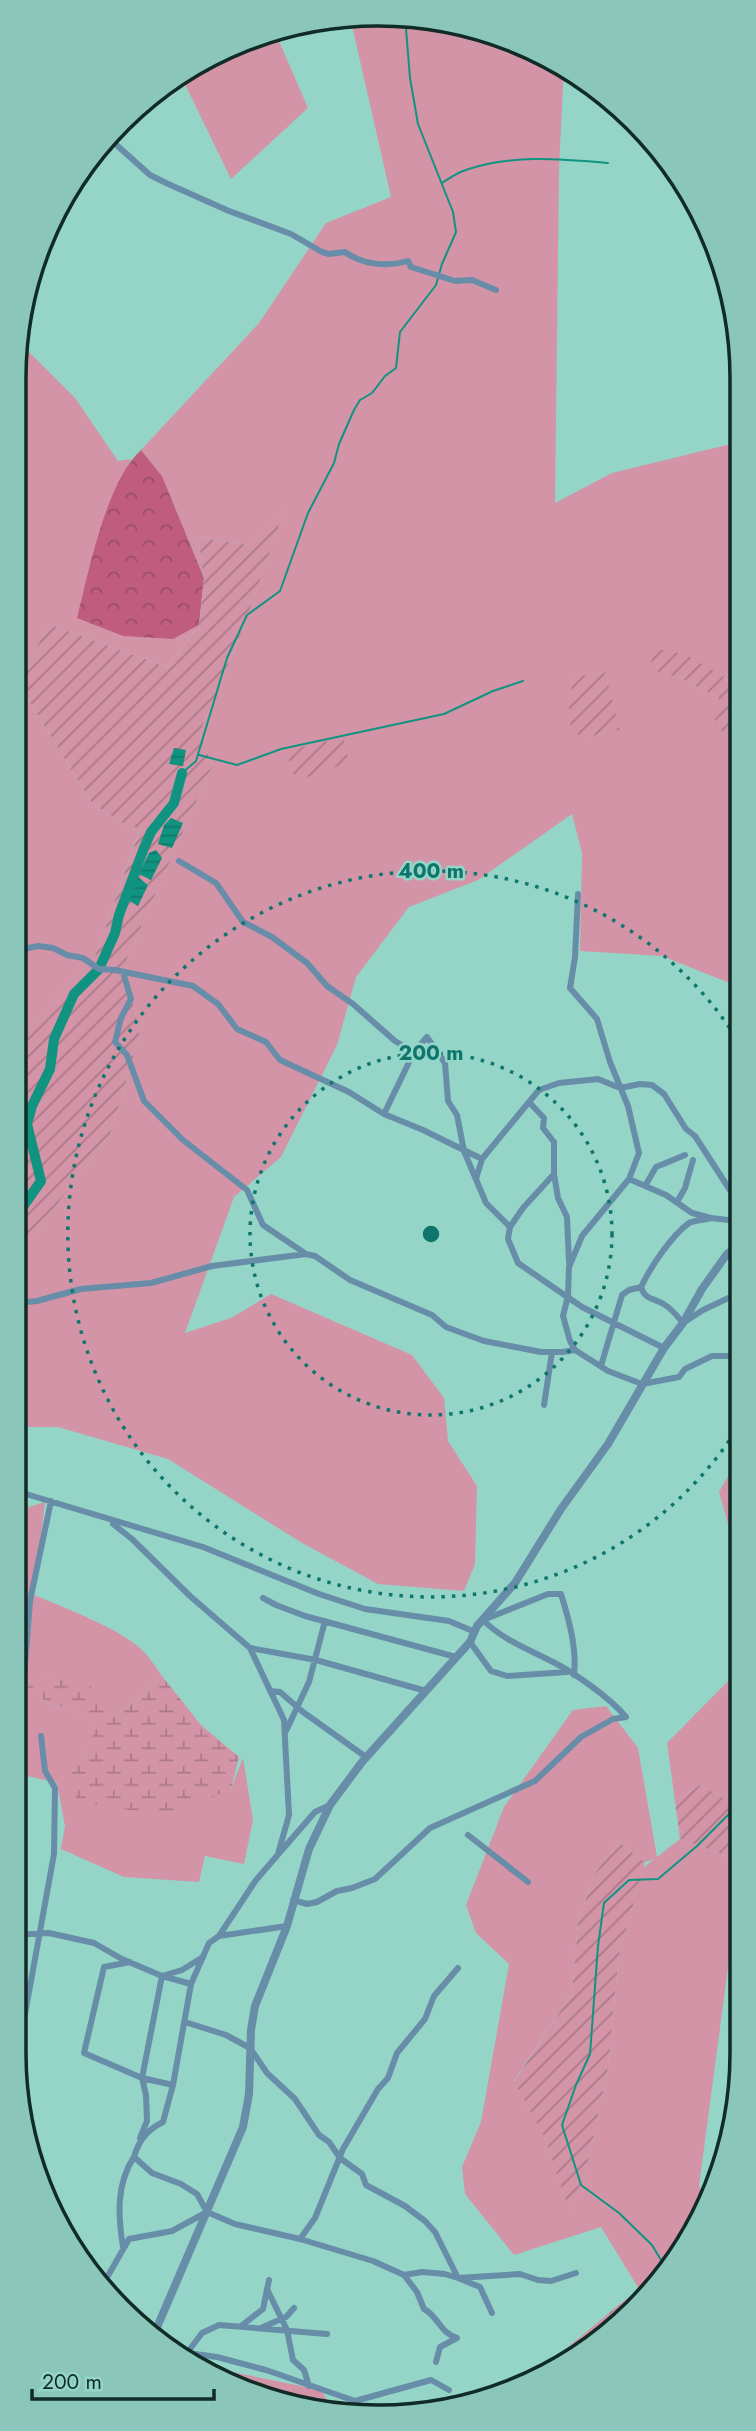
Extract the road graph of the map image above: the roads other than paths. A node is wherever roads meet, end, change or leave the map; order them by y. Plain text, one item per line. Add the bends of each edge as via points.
1 (116, 144) edge
2 (496, 290) dead end
3 (179, 861) dead end
4 (578, 894) dead end
5 (26, 949) edge
6 (123, 972) junction
7 (414, 1052) junction
8 (620, 1088) junction
9 (529, 1102) junction
10 (384, 1114) junction
11 (464, 1151) junction
12 (685, 1155) dead end
13 (482, 1159) junction
14 (693, 1160) dead end
15 (554, 1174) junction
16 (629, 1178) junction
17 (476, 1179) junction
18 (645, 1186) junction
19 (730, 1190) edge
20 (677, 1202) junction
21 (711, 1218) junction
22 (730, 1220) edge
23 (510, 1227) junction
24 (730, 1252) edge
25 (306, 1254) junction
26 (569, 1267) junction
27 (641, 1287) junction
28 (568, 1296) junction
29 (730, 1297) edge
30 (26, 1302) edge
31 (614, 1323) junction
32 (683, 1323) junction
33 (664, 1348) junction
34 (575, 1350) junction
35 (552, 1352) junction
36 (730, 1356) edge
37 (601, 1366) junction
38 (642, 1384) junction
39 (544, 1405) dead end
40 (26, 1494) edge
41 (51, 1501) junction
42 (85, 1512) junction
43 (263, 1598) dead end
44 (483, 1620) junction
45 (325, 1621) junction
46 (475, 1632) junction
47 (470, 1642) junction
48 (250, 1648) junction
49 (26, 1652) edge
50 (456, 1657) junction
51 (316, 1660) junction
52 (572, 1674) junction
53 (270, 1691) junction
54 (426, 1691) junction
55 (298, 1708) junction
56 (285, 1733) junction
57 (41, 1735) dead end
58 (366, 1757) junction
59 (330, 1805) junction
60 (468, 1835) dead end
61 (278, 1854) junction
62 (528, 1882) dead end
63 (293, 1900) junction
64 (287, 1926) junction
65 (38, 1934) junction
66 (26, 1935) edge
67 (219, 1936) junction
68 (203, 1957) junction
69 (130, 1962) junction
70 (458, 1968) dead end
71 (162, 1976) junction
72 (191, 1984) junction
73 (26, 2004) edge
74 (185, 2022) junction
75 (252, 2052) junction
76 (142, 2078) junction
77 (173, 2085) junction
78 (138, 2143) junction
79 (134, 2157) junction
80 (340, 2158) junction
81 (207, 2213) junction
82 (300, 2239) junction
83 (123, 2247) junction
84 (576, 2273) dead end
85 (404, 2275) junction
86 (458, 2278) junction
87 (109, 2279) edge
88 (270, 2280) dead end
89 (267, 2288) junction
90 (294, 2308) dead end
91 (492, 2313) dead end
92 (281, 2319) junction
93 (241, 2326) junction
94 (157, 2327) edge
95 (261, 2328) junction
96 (287, 2330) junction
97 (327, 2334) dead end
98 (188, 2348) edge
99 (197, 2355) edge
100 (436, 2362) dead end
101 (309, 2386) junction
102 (449, 2390) dead end

1 - 2 street via 150,175 291,234 322,252 345,252 394,266 408,261 411,268
3 - 7 street via 216,883 243,922 307,963 327,986
4 - 8 street via 570,988 597,1019
5 - 6 street via 53,948 83,958 100,970
6 - 10 street via 193,986 218,1004 237,1029 266,1042 280,1060
6 - 25 street via 131,999 115,1042 127,1055 144,1101 183,1140 247,1189 262,1225
7 - 10 street
7 - 11 street via 427,1037 445,1063 448,1101 457,1115
8 - 9 street via 598,1079 559,1083 539,1090
8 - 16 street via 639,1153
8 - 19 street via 652,1085 664,1094
9 - 13 street
9 - 15 street via 544,1118 543,1128 554,1142
10 - 11 street
11 - 13 street
11 - 17 street
12 - 18 street via 656,1167
13 - 17 street
14 - 20 street
15 - 23 street
15 - 26 street via 567,1217
16 - 18 street
16 - 26 street via 582,1236
17 - 23 street via 486,1203
18 - 20 street
20 - 21 street via 692,1213
21 - 22 street
21 - 27 street via 691,1222 681,1231
23 - 28 street via 508,1239 518,1263
24 - 32 street
25 - 30 street via 212,1266 151,1283 81,1289
25 - 35 street via 350,1280 432,1315 446,1327 484,1341
26 - 28 street
27 - 31 street via 622,1295
27 - 32 street via 643,1294 664,1304
28 - 31 street
28 - 34 street via 564,1316
29 - 32 street
31 - 33 street
31 - 37 street
32 - 33 street
33 - 38 street
34 - 35 street
34 - 37 street
35 - 39 street
36 - 38 street via 712,1356 685,1369 679,1377
37 - 38 street
38 - 44 street via 608,1444 515,1583
40 - 41 street
41 - 42 street
41 - 49 street via 30,1601
42 - 46 street via 203,1547 365,1609 442,1619
42 - 48 street via 118,1526
43 - 45 street
44 - 46 street
44 - 52 street via 516,1645
44 - 52 street via 548,1594 561,1594 570,1627
45 - 50 street
45 - 51 street
46 - 47 street
47 - 50 street
47 - 52 street via 491,1671
48 - 51 street
48 - 53 street
50 - 54 street
51 - 54 street
51 - 55 street
52 - 63 street via 626,1717 581,1737 535,1781 430,1828 374,1879 317,1902
53 - 55 street via 280,1692
53 - 56 street
54 - 58 street
55 - 56 street
55 - 58 street
56 - 61 street via 289,1815
57 - 65 street via 45,1771 56,1799 54,1854
58 - 59 street
59 - 61 street via 315,1812
59 - 63 street via 309,1849
60 - 62 street
61 - 67 street
63 - 64 street
64 - 67 street
64 - 75 street via 255,2006
65 - 66 street
65 - 69 street via 94,1943
65 - 73 street
67 - 68 street via 209,1943
68 - 71 street
68 - 72 street
69 - 71 street
69 - 76 street via 104,1967 84,2053
70 - 80 street via 397,2053 388,2078
71 - 72 street
71 - 76 street
72 - 74 street
74 - 75 street via 226,2035
74 - 77 street
75 - 80 street
75 - 81 street via 243,2127
76 - 77 street
76 - 78 street via 147,2121
77 - 78 street via 163,2122
78 - 79 street
79 - 81 street via 152,2173 197,2194
79 - 83 street via 122,2181
80 - 82 street via 315,2218
80 - 86 street via 362,2174 366,2185 425,2221
81 - 82 street
81 - 83 street via 161,2235 132,2237
81 - 94 street
82 - 85 street
83 - 87 street
84 - 86 street via 551,2281 520,2274
85 - 86 street via 422,2272
85 - 100 street via 424,2309 434,2314 443,2331 457,2338 440,2347
86 - 91 street via 480,2287
88 - 89 street
89 - 92 street
89 - 93 street via 263,2309
90 - 92 street
92 - 95 street
92 - 96 street
93 - 95 street
93 - 98 street via 219,2325 202,2333
95 - 96 street
96 - 97 street
96 - 101 street via 293,2360 304,2370
99 - 101 street via 267,2370
101 - 102 street via 355,2401 431,2380

